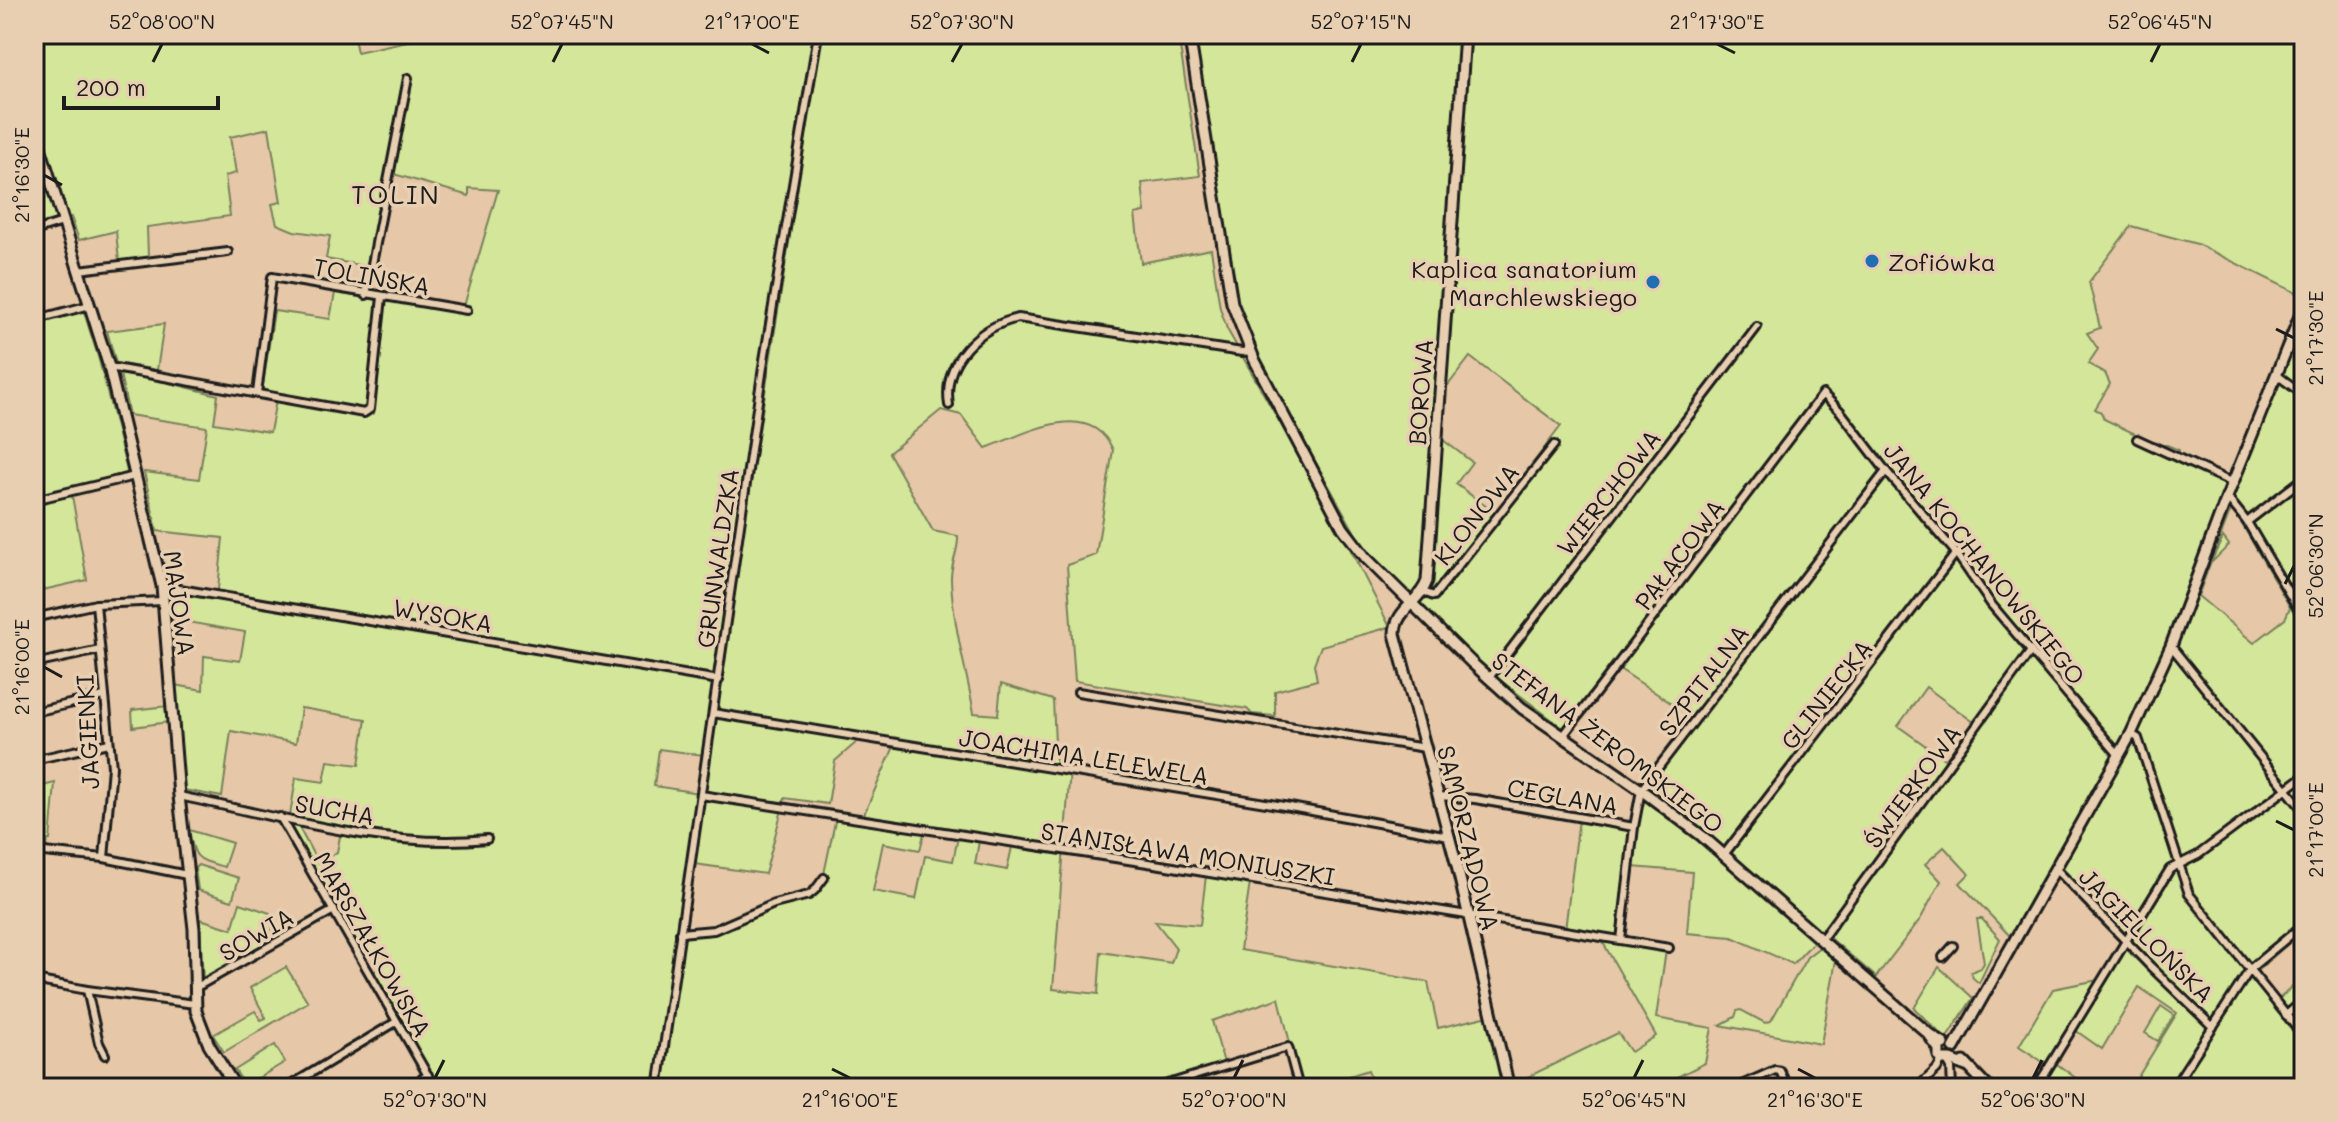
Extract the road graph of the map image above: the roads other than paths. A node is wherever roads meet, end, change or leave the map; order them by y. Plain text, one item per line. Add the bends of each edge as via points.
1 (818, 34) edge
2 (1189, 34) edge
3 (1465, 34) edge
4 (408, 78) dead end
5 (34, 128) edge
6 (63, 222) junction
7 (34, 231) edge
8 (228, 252) dead end
9 (79, 270) junction
10 (366, 295) junction
11 (382, 297) junction
12 (90, 305) junction
13 (2304, 306) edge
14 (467, 310) dead end
15 (34, 320) edge
16 (1757, 327) dead end
17 (1251, 351) junction
18 (109, 367) junction
19 (2277, 375) junction
20 (257, 393) junction
21 (1823, 394) joint
22 (2304, 395) edge
23 (949, 405) dead end
24 (2137, 439) dead end
25 (1554, 445) dead end
26 (1886, 471) junction
27 (137, 475) junction
28 (2304, 478) edge
29 (2233, 483) junction
30 (2227, 497) junction
31 (34, 500) edge
32 (2247, 522) junction
33 (1956, 553) junction
34 (162, 586) junction
35 (1423, 592) junction
36 (163, 601) junction
37 (96, 604) junction
38 (1410, 604) junction
39 (34, 618) edge
40 (2304, 619) edge
41 (2171, 646) junction
42 (100, 650) junction
43 (2031, 651) junction
44 (34, 664) edge
45 (1488, 679) junction
46 (719, 680) junction
47 (1078, 692) dead end
48 (104, 696) junction
49 (34, 712) edge
50 (713, 713) junction
51 (2131, 734) junction
52 (1563, 736) junction
53 (109, 743) junction
54 (1426, 748) junction
55 (2118, 754) junction
56 (34, 760) edge
57 (2304, 776) edge
58 (2286, 789) junction
59 (1641, 790) junction
60 (701, 795) junction
61 (179, 796) junction
62 (1439, 796) junction
63 (2304, 811) edge
64 (280, 817) junction
65 (1634, 827) junction
66 (1449, 836) junction
67 (487, 839) dead end
68 (34, 851) edge
69 (1723, 856) junction
70 (104, 858) junction
71 (2179, 864) junction
72 (2055, 868) junction
73 (187, 875) junction
74 (824, 878) dead end
75 (334, 910) junction
76 (1469, 916) junction
77 (2304, 924) edge
78 (680, 933) junction
79 (1621, 940) junction
80 (1821, 940) junction
81 (2126, 941) junction
82 (1953, 946) dead end
83 (1669, 948) dead end
84 (1943, 957) dead end
85 (2251, 968) junction
86 (34, 980) edge
87 (195, 988) junction
88 (87, 990) junction
89 (2304, 1000) edge
90 (195, 1004) junction
91 (2286, 1015) junction
92 (396, 1022) junction
93 (2213, 1027) junction
94 (2304, 1037) edge
95 (1948, 1052) junction
96 (105, 1055) dead end
97 (428, 1075) junction
98 (236, 1088) edge
99 (286, 1088) edge
100 (407, 1088) edge
101 (435, 1088) edge
102 (658, 1088) edge
103 (1155, 1088) edge
104 (1299, 1088) edge
105 (1509, 1088) edge
106 (1735, 1088) edge
107 (1788, 1088) edge
108 (1917, 1088) edge
109 (1952, 1088) edge
110 (1989, 1088) edge
111 (2036, 1088) edge
112 (2173, 1088) edge

1 - 46 street, GRUNWALDZKA
2 - 17 street, STEFANA ŻEROMSKIEGO via 1232,303
3 - 35 street, BOROWA
4 - 10 street
5 - 6 street, MAJOWA
6 - 7 street
6 - 9 street, MAJOWA
8 - 9 street
9 - 12 street, MAJOWA
10 - 11 street, TOLIŃSKA
10 - 20 street, TOLIŃSKA via 272,277
11 - 14 street, TOLIŃSKA
11 - 20 street via 370,409 364,413
12 - 15 street
12 - 18 street, MAJOWA
13 - 19 street
16 - 45 street, WIERCHOWA
17 - 23 street via 1018,318 973,338 951,376
17 - 38 street, STEFANA ŻEROMSKIEGO via 1343,528
18 - 20 street
18 - 27 street, MAJOWA
19 - 22 street
19 - 29 street
21 - 26 street, JANA KOCHANOWSKIEGO
21 - 52 street, PAŁACOWA
24 - 29 street
25 - 35 street, KLONOWA via 1434,596
26 - 33 street, JANA KOCHANOWSKIEGO
26 - 59 street, SZPITALNA
27 - 31 street
27 - 34 street, MAJOWA
28 - 32 street
29 - 30 street
30 - 32 street
30 - 41 street
32 - 40 street
33 - 43 street, JANA KOCHANOWSKIEGO
33 - 69 street, GLINIECKA
34 - 36 street, MAJOWA
34 - 46 street, WYSOKA
35 - 38 street
36 - 37 street
36 - 61 street, MAJOWA
37 - 39 street
37 - 42 street, JAGIENKI
38 - 45 street, STEFANA ŻEROMSKIEGO
38 - 54 street, SAMORZĄDOWA via 1399,615 1395,634
41 - 51 street
41 - 58 street
42 - 44 street
42 - 48 street, JAGIENKI
43 - 55 street, JANA KOCHANOWSKIEGO
43 - 80 street, ŚWIERKOWA
45 - 52 street, STEFANA ŻEROMSKIEGO
46 - 50 street, GRUNWALDZKA
47 - 54 street
48 - 49 street
48 - 53 street, JAGIENKI
50 - 60 street, GRUNWALDZKA
50 - 66 street, JOACHIMA LELEWELA
51 - 55 street
51 - 71 street via 2138,738
52 - 59 street, STEFANA ŻEROMSKIEGO
53 - 56 street
53 - 70 street, JAGIENKI via 112,767
54 - 62 street, SAMORZĄDOWA
55 - 72 street
57 - 58 street
58 - 63 street
58 - 71 street
59 - 65 street, SZPITALNA
59 - 69 street, STEFANA ŻEROMSKIEGO
60 - 76 street, STANISŁAWA MONIUSZKI
60 - 78 street, GRUNWALDZKA
61 - 64 street, SUCHA
61 - 73 street, MAJOWA
62 - 65 street, CEGLANA
62 - 66 street, SAMORZĄDOWA
64 - 67 street, SUCHA via 426,841
64 - 75 street, MARSZAŁKOWSKA
65 - 79 street, SZPITALNA
66 - 76 street, SAMORZĄDOWA
68 - 70 street
69 - 80 street, STEFANA ŻEROMSKIEGO
70 - 73 street
71 - 81 street via 2170,869
71 - 85 street via 2189,894
72 - 81 street, JAGIELLOŃSKA
72 - 95 street
73 - 87 street, MAJOWA
74 - 78 street via 809,895 714,930
75 - 87 street, SOWIA
75 - 92 street, MARSZAŁKOWSKA
76 - 79 street, STANISŁAWA MONIUSZKI
76 - 105 street, SAMORZĄDOWA
77 - 85 street
78 - 102 street, GRUNWALDZKA
79 - 83 street, STANISŁAWA MONIUSZKI
80 - 95 street, STEFANA ŻEROMSKIEGO
81 - 93 street, JAGIELLOŃSKA
81 - 111 street
82 - 84 street
85 - 91 street
85 - 93 street
86 - 88 street
87 - 90 street, MAJOWA
88 - 90 street
88 - 96 street
89 - 91 street
90 - 98 street, MAJOWA via 209,1045
91 - 94 street
92 - 97 street, MARSZAŁKOWSKA
92 - 99 street
93 - 112 street
95 - 108 street
95 - 109 street
95 - 110 street, STEFANA ŻEROMSKIEGO
97 - 100 street
97 - 101 street, MARSZAŁKOWSKA
103 - 104 street via 1288,1047
106 - 107 street via 1775,1070

